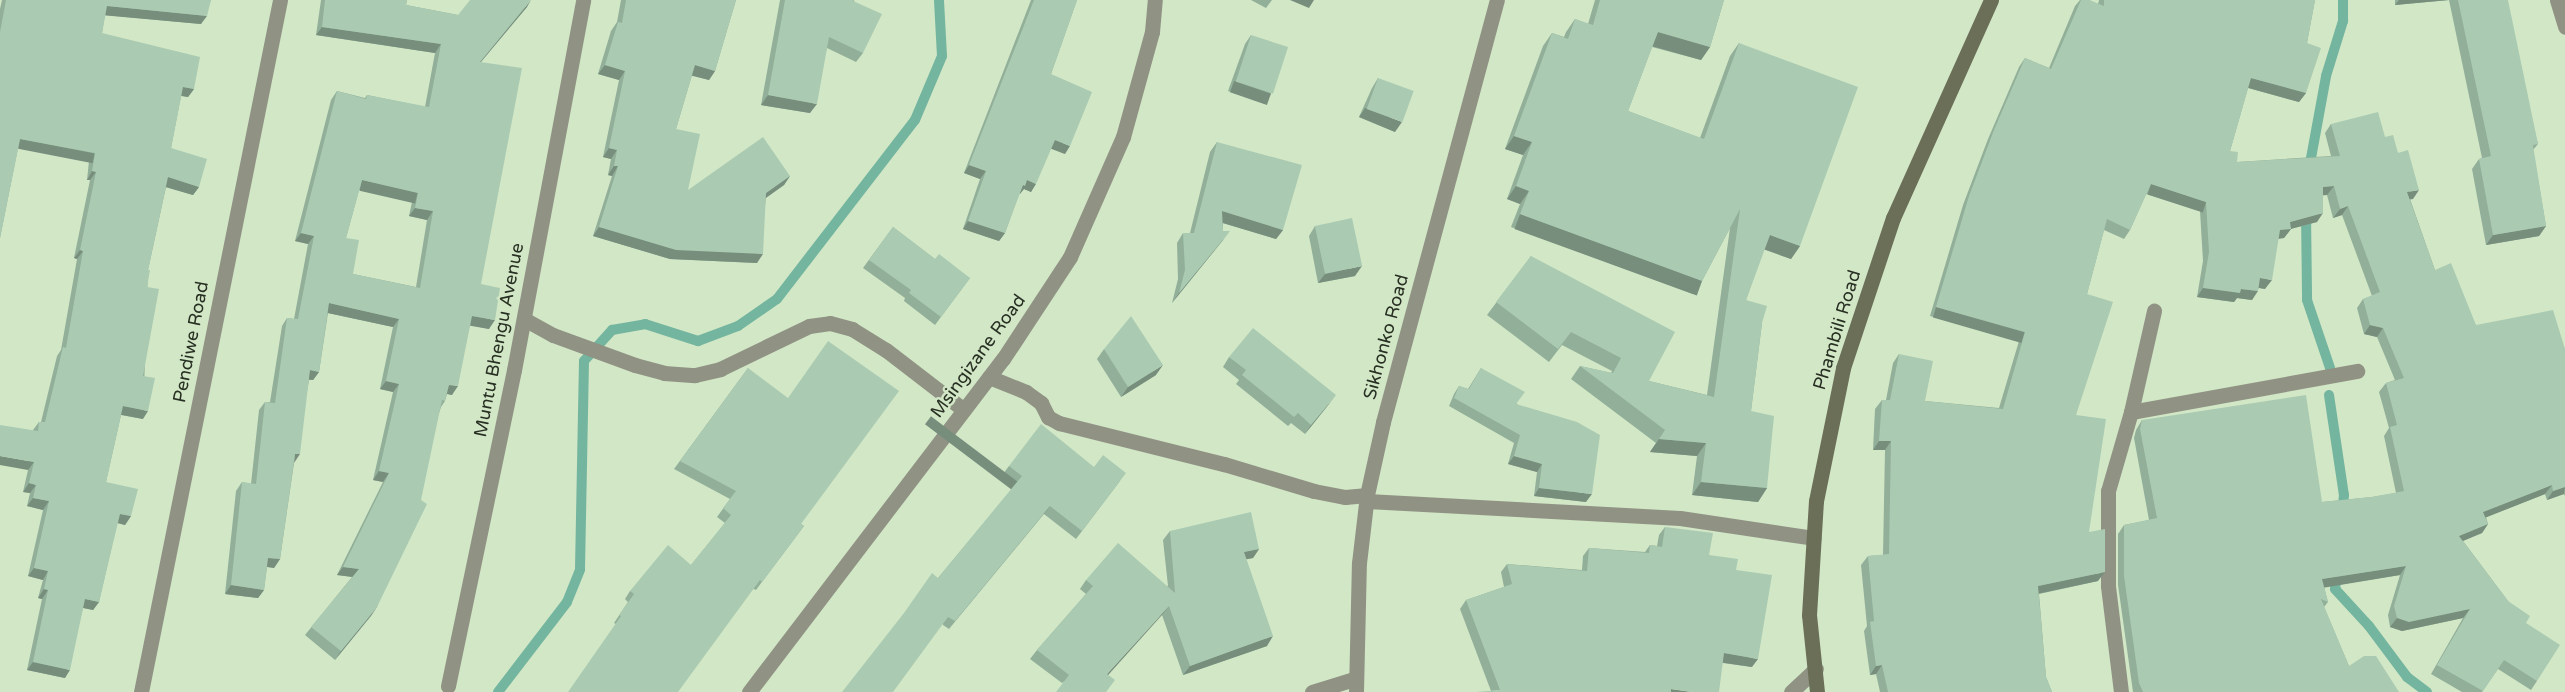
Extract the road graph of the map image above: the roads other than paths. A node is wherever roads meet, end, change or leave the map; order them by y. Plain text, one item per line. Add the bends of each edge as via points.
1 (280, 0) edge
2 (583, 0) edge
3 (1155, 0) edge
4 (1497, 0) edge
5 (1991, 0) edge
6 (2557, 0) edge
7 (2565, 27) edge
8 (2154, 311) dead end
9 (524, 319) junction
10 (2357, 371) dead end
11 (989, 377) junction
12 (964, 410) junction
13 (2131, 412) junction
14 (1367, 498) junction
15 (1814, 538) junction
16 (1816, 669) junction
17 (1355, 685) edge
18 (448, 686) dead end
19 (141, 692) edge
20 (749, 692) edge
21 (1312, 692) edge
22 (1791, 692) edge
23 (1817, 692) edge
24 (2121, 692) edge

1 - 19 street, Pendiwe Road
2 - 9 street, Muntu Bhengu Avenue
3 - 11 street, Msingizane Road via 1152,32 1123,137 1075,246
4 - 14 street, Sikhonko Road via 1383,422
5 - 15 street, Phambili Road via 1893,218 1846,357 1816,501
6 - 7 street
8 - 13 street
9 - 12 street via 553,335 635,364 663,373 695,375 720,369 808,326 830,323 852,330 886,350
9 - 18 street, Muntu Bhengu Avenue
10 - 13 street
11 - 12 street, Msingizane Road
11 - 14 street via 1026,392 1041,403 1048,417 1059,423 1314,491
12 - 20 street, Msingizane Road
13 - 24 street via 2108,491 2108,586
14 - 15 street via 1680,518
14 - 17 street, Sikhonko Road via 1359,563
15 - 16 street, Phambili Road via 1809,615
16 - 22 street
16 - 23 street, Phambili Road
17 - 21 street

